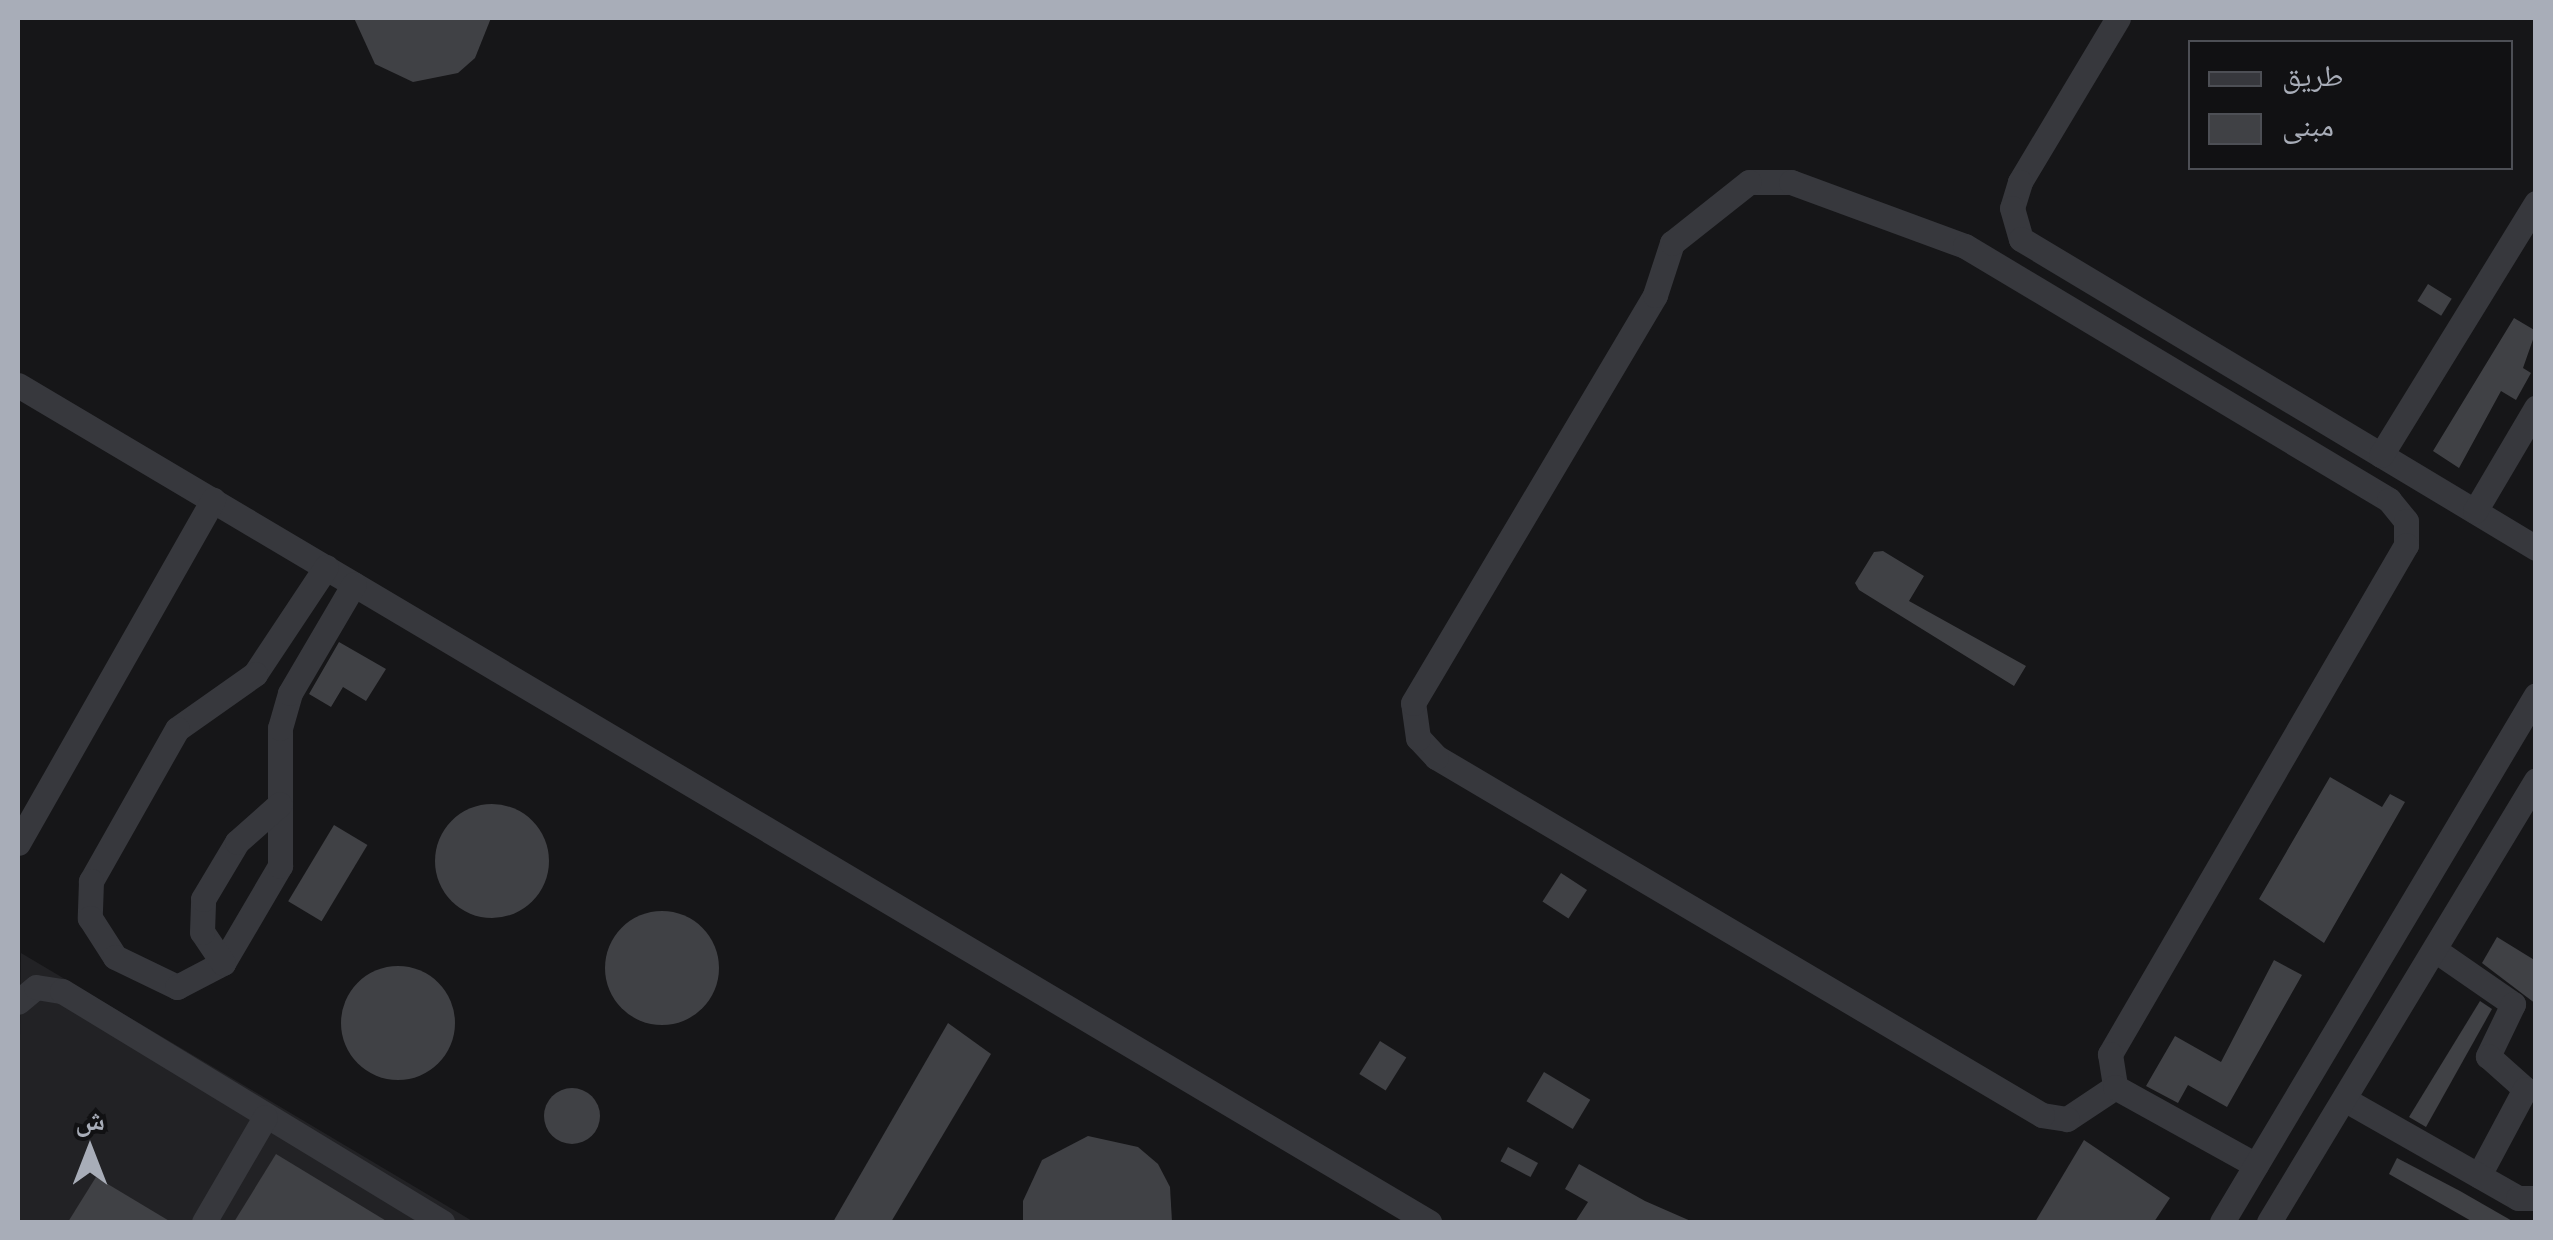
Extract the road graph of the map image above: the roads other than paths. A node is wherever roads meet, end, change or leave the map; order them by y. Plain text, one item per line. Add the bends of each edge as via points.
1 (2118, 18) edge
2 (2536, 203) edge
3 (18, 384) edge
4 (2536, 408) edge
5 (2381, 455) junction
6 (212, 500) junction
7 (2475, 511) junction
8 (2536, 548) edge
9 (326, 567) junction
10 (354, 584) junction
11 (2536, 696) edge
12 (2536, 780) edge
13 (280, 804) junction
14 (18, 843) edge
15 (2435, 950) junction
16 (223, 963) junction
17 (18, 1002) edge
18 (2115, 1087) junction
19 (2530, 1093) edge
20 (2344, 1100) junction
21 (265, 1117) junction
22 (2256, 1166) junction
23 (2479, 1175) junction
24 (2536, 1198) edge
25 (204, 1222) edge
26 (442, 1222) edge
27 (1430, 1222) edge
28 (2222, 1222) edge
29 (2269, 1222) edge

1 - 5 street via 2020,182 2012,208 2021,238
2 - 5 street
3 - 6 street
4 - 7 street
5 - 7 street
6 - 9 street
6 - 14 street
7 - 8 street
9 - 10 street
9 - 16 street via 255,674 177,729 92,881 90,918 115,957 176,987
10 - 13 street via 290,692 280,728
10 - 27 street
11 - 22 street
12 - 15 street
13 - 16 street via 280,866
13 - 16 street via 236,842 203,899 202,932
15 - 19 street via 2511,998 2488,1056
15 - 20 street
17 - 21 street via 36,987 54,987
18 - 18 street via 2110,1054 2406,545 2406,521 2389,500 1966,246 1791,182 1749,182 1672,243 1655,295 1413,703 1418,738 1436,757 2042,1115 2067,1119
18 - 22 street
19 - 23 street
20 - 23 street
20 - 29 street
21 - 25 street
21 - 26 street
22 - 28 street
23 - 24 street via 2518,1198

